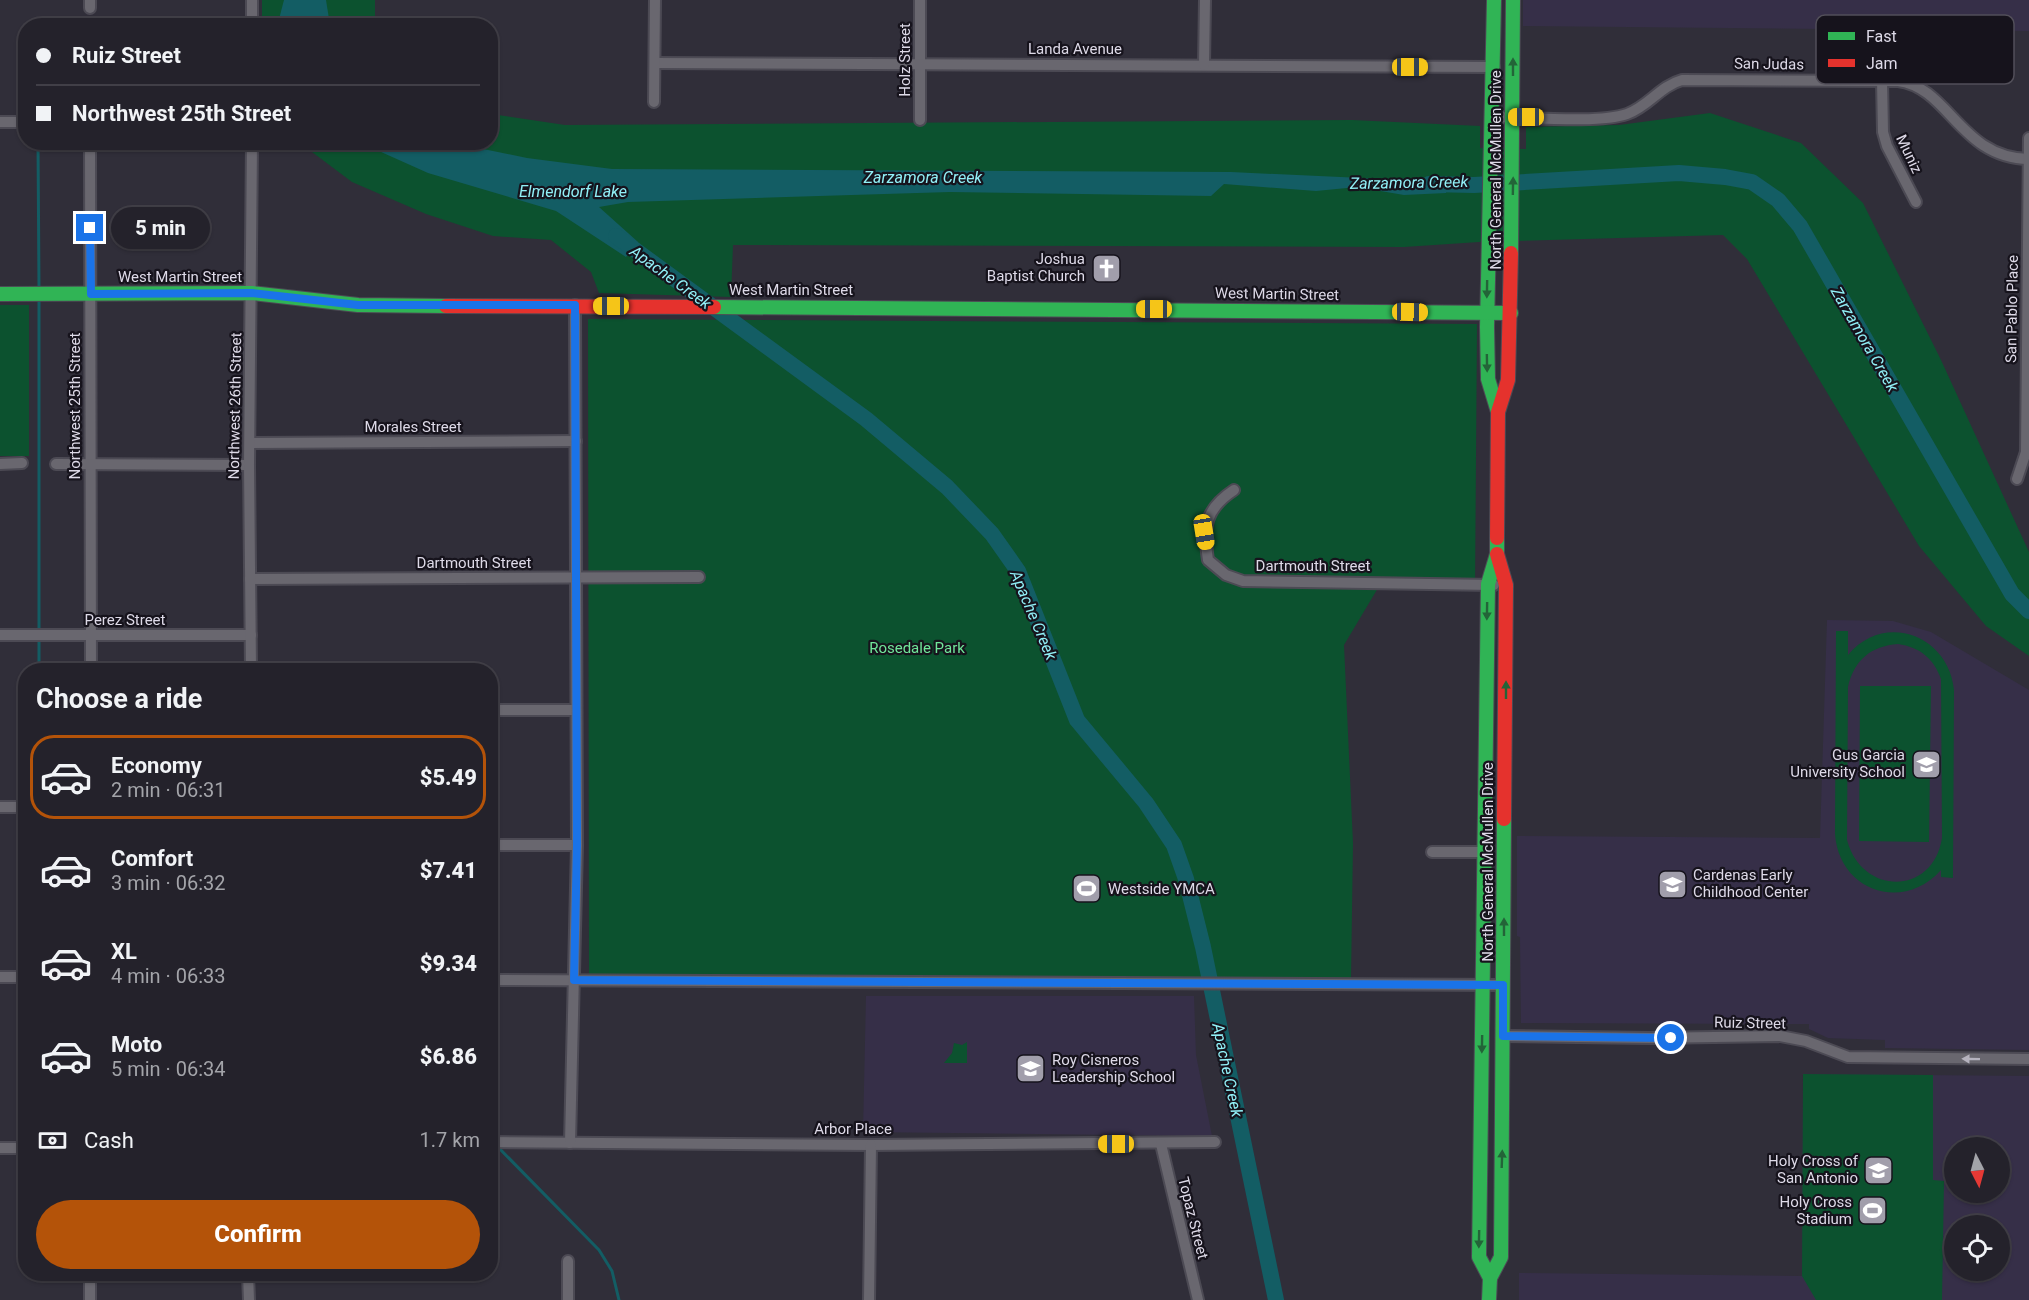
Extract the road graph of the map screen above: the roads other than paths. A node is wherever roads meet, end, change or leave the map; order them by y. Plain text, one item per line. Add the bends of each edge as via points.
1 (252, 0) edge
2 (655, 0) edge
3 (920, 0) edge
4 (1205, 0) edge
5 (1494, 0) edge
6 (1513, 0) edge
7 (252, 18) edge
8 (655, 63) junction
9 (919, 63) junction
10 (1204, 65) junction
11 (1494, 67) junction
12 (1816, 80) edge
13 (1882, 84) edge
14 (1910, 84) edge
15 (654, 102) dead end
16 (1492, 117) junction
17 (1513, 117) junction
18 (920, 120) dead end
19 (0, 122) edge
20 (18, 122) dead end
21 (2029, 138) edge
22 (90, 150) edge
23 (252, 150) edge
24 (2029, 159) edge
25 (1916, 202) dead end
26 (252, 293) junction
27 (0, 294) edge
28 (91, 294) junction
29 (575, 305) junction
30 (1487, 312) junction
31 (1510, 313) junction
32 (1498, 412) junction
33 (576, 441) junction
34 (249, 443) junction
35 (0, 464) edge
36 (22, 464) dead end
37 (56, 464) dead end
38 (90, 465) junction
39 (249, 465) junction
40 (2017, 478) dead end
41 (1234, 490) dead end
42 (1497, 554) junction
43 (575, 577) junction
44 (699, 577) dead end
45 (250, 579) junction
46 (1488, 584) junction
47 (1506, 585) junction
48 (0, 635) edge
49 (91, 635) junction
50 (251, 635) junction
51 (91, 663) edge
52 (251, 663) edge
53 (1485, 689) junction
54 (498, 710) edge
55 (575, 710) junction
56 (0, 807) edge
57 (18, 807) edge
58 (498, 845) edge
59 (577, 845) junction
60 (1432, 852) dead end
61 (1483, 852) junction
62 (1504, 859) junction
63 (0, 977) edge
64 (18, 977) edge
65 (498, 980) edge
66 (574, 980) junction
67 (1483, 985) junction
68 (1503, 985) junction
69 (1503, 1036) junction
70 (2029, 1059) edge
71 (498, 1142) edge
72 (1215, 1142) dead end
73 (570, 1143) junction
74 (1161, 1144) junction
75 (871, 1145) junction
76 (0, 1148) edge
77 (18, 1148) edge
78 (568, 1261) dead end
79 (1490, 1278) junction
80 (90, 1281) edge
81 (248, 1281) edge
82 (90, 1300) edge
83 (249, 1300) edge
84 (568, 1300) edge
85 (869, 1300) edge
86 (1198, 1300) edge
87 (1489, 1300) edge

1 - 7 street
2 - 8 street
3 - 9 street, Holz Street
4 - 10 street
5 - 11 main road, North General McMullen Drive
17 -> 6 main road, North General McMullen Drive
8 - 9 street, Landa Avenue
8 - 15 street
9 - 10 street, Landa Avenue
9 - 18 street, Holz Street
10 - 11 street, Landa Avenue
11 - 16 main road, North General McMullen Drive
12 - 17 street, San Judas via 1682,80 1618,117
13 - 25 street, Muniz via 1887,146
14 - 24 street, San Judas via 1989,151 2006,158
16 - 17 street, San Judas
16 -> 30 main road, North General McMullen Drive
31 -> 17 main road, North General McMullen Drive
19 - 20 street
21 - 24 street, San Pablo Place
22 - 28 street, Northwest 25th Street
23 - 26 street, Northwest 26th Street
24 - 40 street, San Pablo Place via 2026,452
26 - 28 main road, West Martin Street
26 - 29 main road, West Martin Street via 358,305
26 - 34 street, Northwest 26th Street
27 - 28 main road, West Martin Street
28 - 38 street, Northwest 25th Street
29 - 30 main road, West Martin Street
29 - 33 street
30 - 31 main road, West Martin Street
30 -> 32 main road, North General McMullen Drive via 1488,379
31 - 32 main road, North General McMullen Drive via 1508,381
32 - 42 main road, North General McMullen Drive
33 - 34 street, Morales Street
33 - 43 street
34 - 39 street, Northwest 26th Street
35 - 36 street
37 - 38 street
38 - 39 street
38 - 49 street, Northwest 25th Street
39 - 45 street, Northwest 26th Street
41 - 46 street, Dartmouth Street via 1217,500 1204,532 1208,560 1226,575 1243,581
42 - 46 main road, North General McMullen Drive
42 - 47 main road, North General McMullen Drive
43 - 44 street, Dartmouth Street
43 - 45 street, Dartmouth Street
43 - 55 street
45 - 50 street, Northwest 26th Street
46 - 47 street, Dartmouth Street
46 -> 53 main road, North General McMullen Drive
62 -> 47 main road, North General McMullen Drive
48 - 49 street, Perez Street
49 - 50 street, Perez Street
49 - 51 street, Northwest 25th Street
50 - 52 street, Northwest 26th Street
53 - 61 main road, North General McMullen Drive
53 - 62 main road via 1495,720 1495,853
54 - 55 street
55 - 59 street
56 - 57 street
58 - 59 street
59 - 66 street
60 - 61 street
61 - 67 main road, North General McMullen Drive
68 -> 62 main road, North General McMullen Drive
63 - 64 street
65 - 66 street
66 - 67 street
66 - 73 street
67 - 68 street
67 -> 79 main road, North General McMullen Drive via 1479,1257
68 - 69 main road, North General McMullen Drive
70 -> 69 street, Ruiz Street via 1848,1057 1780,1036
79 -> 69 main road, North General McMullen Drive via 1501,1257
71 - 73 street, Arbor Place
72 - 74 street, Arbor Place
73 - 75 street, Arbor Place
74 - 75 street, Arbor Place
74 - 86 street, Topaz Street
75 - 85 street
76 - 77 street
78 - 84 street
79 - 87 main road, North General McMullen Drive
80 - 82 street
81 - 83 street

